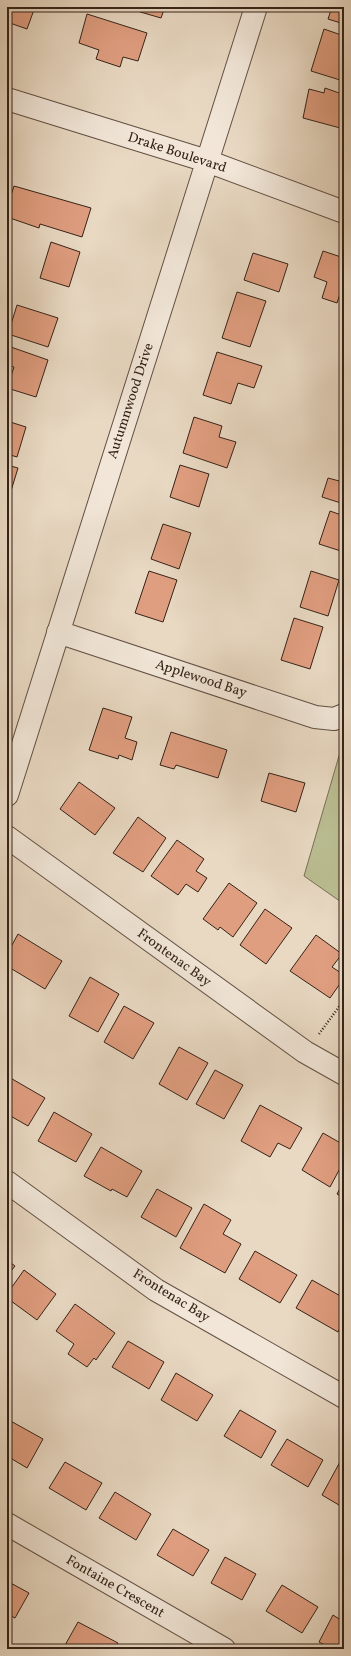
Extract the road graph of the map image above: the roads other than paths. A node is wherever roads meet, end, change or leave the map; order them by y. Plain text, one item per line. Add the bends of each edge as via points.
1 (256, 7) edge
2 (7, 99) edge
3 (207, 161) junction
4 (344, 212) edge
5 (58, 632) junction
6 (344, 715) edge
7 (7, 795) edge
8 (7, 837) edge
9 (344, 1074) edge
10 (7, 1182) edge
11 (344, 1397) edge
12 (7, 1524) edge
13 (200, 1643) edge
14 (224, 1649) edge

1 - 3 street, Autumnwood Drive
2 - 3 street, Drake Boulevard
3 - 4 street, Drake Boulevard
3 - 5 street, Autumnwood Drive
5 - 6 street, Applewood Bay via 315,717 334,719
5 - 7 street, Autumnwood Drive
8 - 9 street, Frontenac Bay via 305,1052
10 - 11 street, Frontenac Bay via 156,1290
12 - 13 street, Fontaine Crescent
13 - 14 street, Fontaine Crescent

